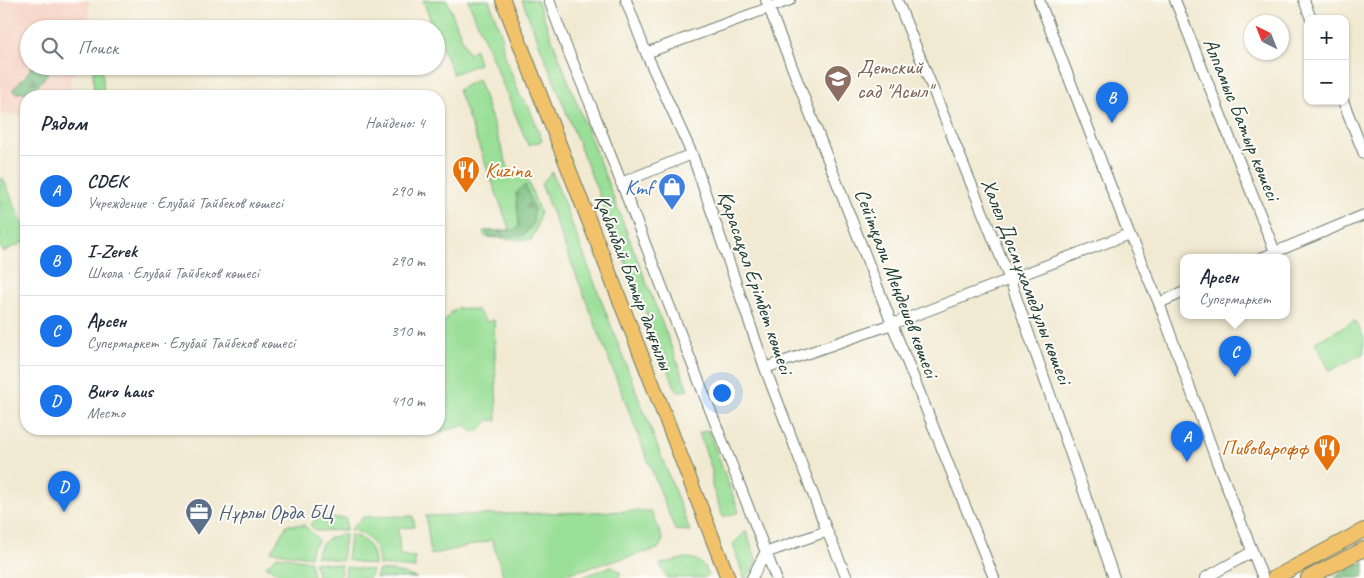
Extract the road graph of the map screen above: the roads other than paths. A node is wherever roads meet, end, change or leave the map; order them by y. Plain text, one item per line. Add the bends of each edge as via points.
1 (503, 0) edge
2 (549, 0) edge
3 (626, 0) edge
4 (790, 0) edge
5 (897, 0) edge
6 (1039, 0) edge
7 (1175, 0) edge
8 (1304, 0) edge
9 (768, 4) edge
10 (1310, 15) edge
11 (646, 53) junction
12 (1345, 105) edge
13 (692, 154) junction
14 (1364, 154) edge
15 (621, 182) junction
16 (1364, 216) edge
17 (1129, 234) junction
18 (1275, 252) junction
19 (1270, 254) edge
20 (1010, 280) junction
21 (1180, 294) edge
22 (1159, 303) junction
23 (892, 324) junction
24 (765, 368) junction
25 (1364, 530) edge
26 (827, 531) junction
27 (1364, 549) edge
28 (1252, 552) junction
29 (765, 553) junction
30 (728, 578) edge
31 (752, 578) edge
32 (776, 578) edge
33 (847, 578) edge
34 (994, 578) edge
35 (1114, 578) edge
36 (1205, 578) edge
37 (1262, 578) edge
38 (1274, 578) edge
39 (1308, 578) edge

1 - 30 main road, Қабанбай Батыр даңғылы
2 - 15 street
3 - 11 street, Қарасақал Ерімбет көшесі
4 - 9 street
5 - 20 street, Халел Досмұхамедұлы көшесі
6 - 17 street
7 - 18 street, Алпамыс Батыр көшесі
8 - 10 street
9 - 11 street
9 - 23 street, Сейітқали Меңдешев көшесі
11 - 13 street, Қарасақал Ерімбет көшесі
12 - 14 street
13 - 15 street
13 - 24 street, Қарасақал Ерімбет көшесі
15 - 29 street
16 - 18 street
17 - 20 street
17 - 22 street
18 - 19 street
20 - 23 street
20 - 35 street, Халел Досмұхамедұлы көшесі
21 - 22 street
22 - 28 street
23 - 24 street
23 - 34 street, Сейітқали Меңдешев көшесі
24 - 26 street, Қарасақал Ерімбет көшесі
25 - 38 main road
26 - 29 street
26 - 33 street, Қарасақал Ерімбет көшесі
27 - 39 main road
28 - 36 street
28 - 37 street
29 - 31 street
29 - 32 street

